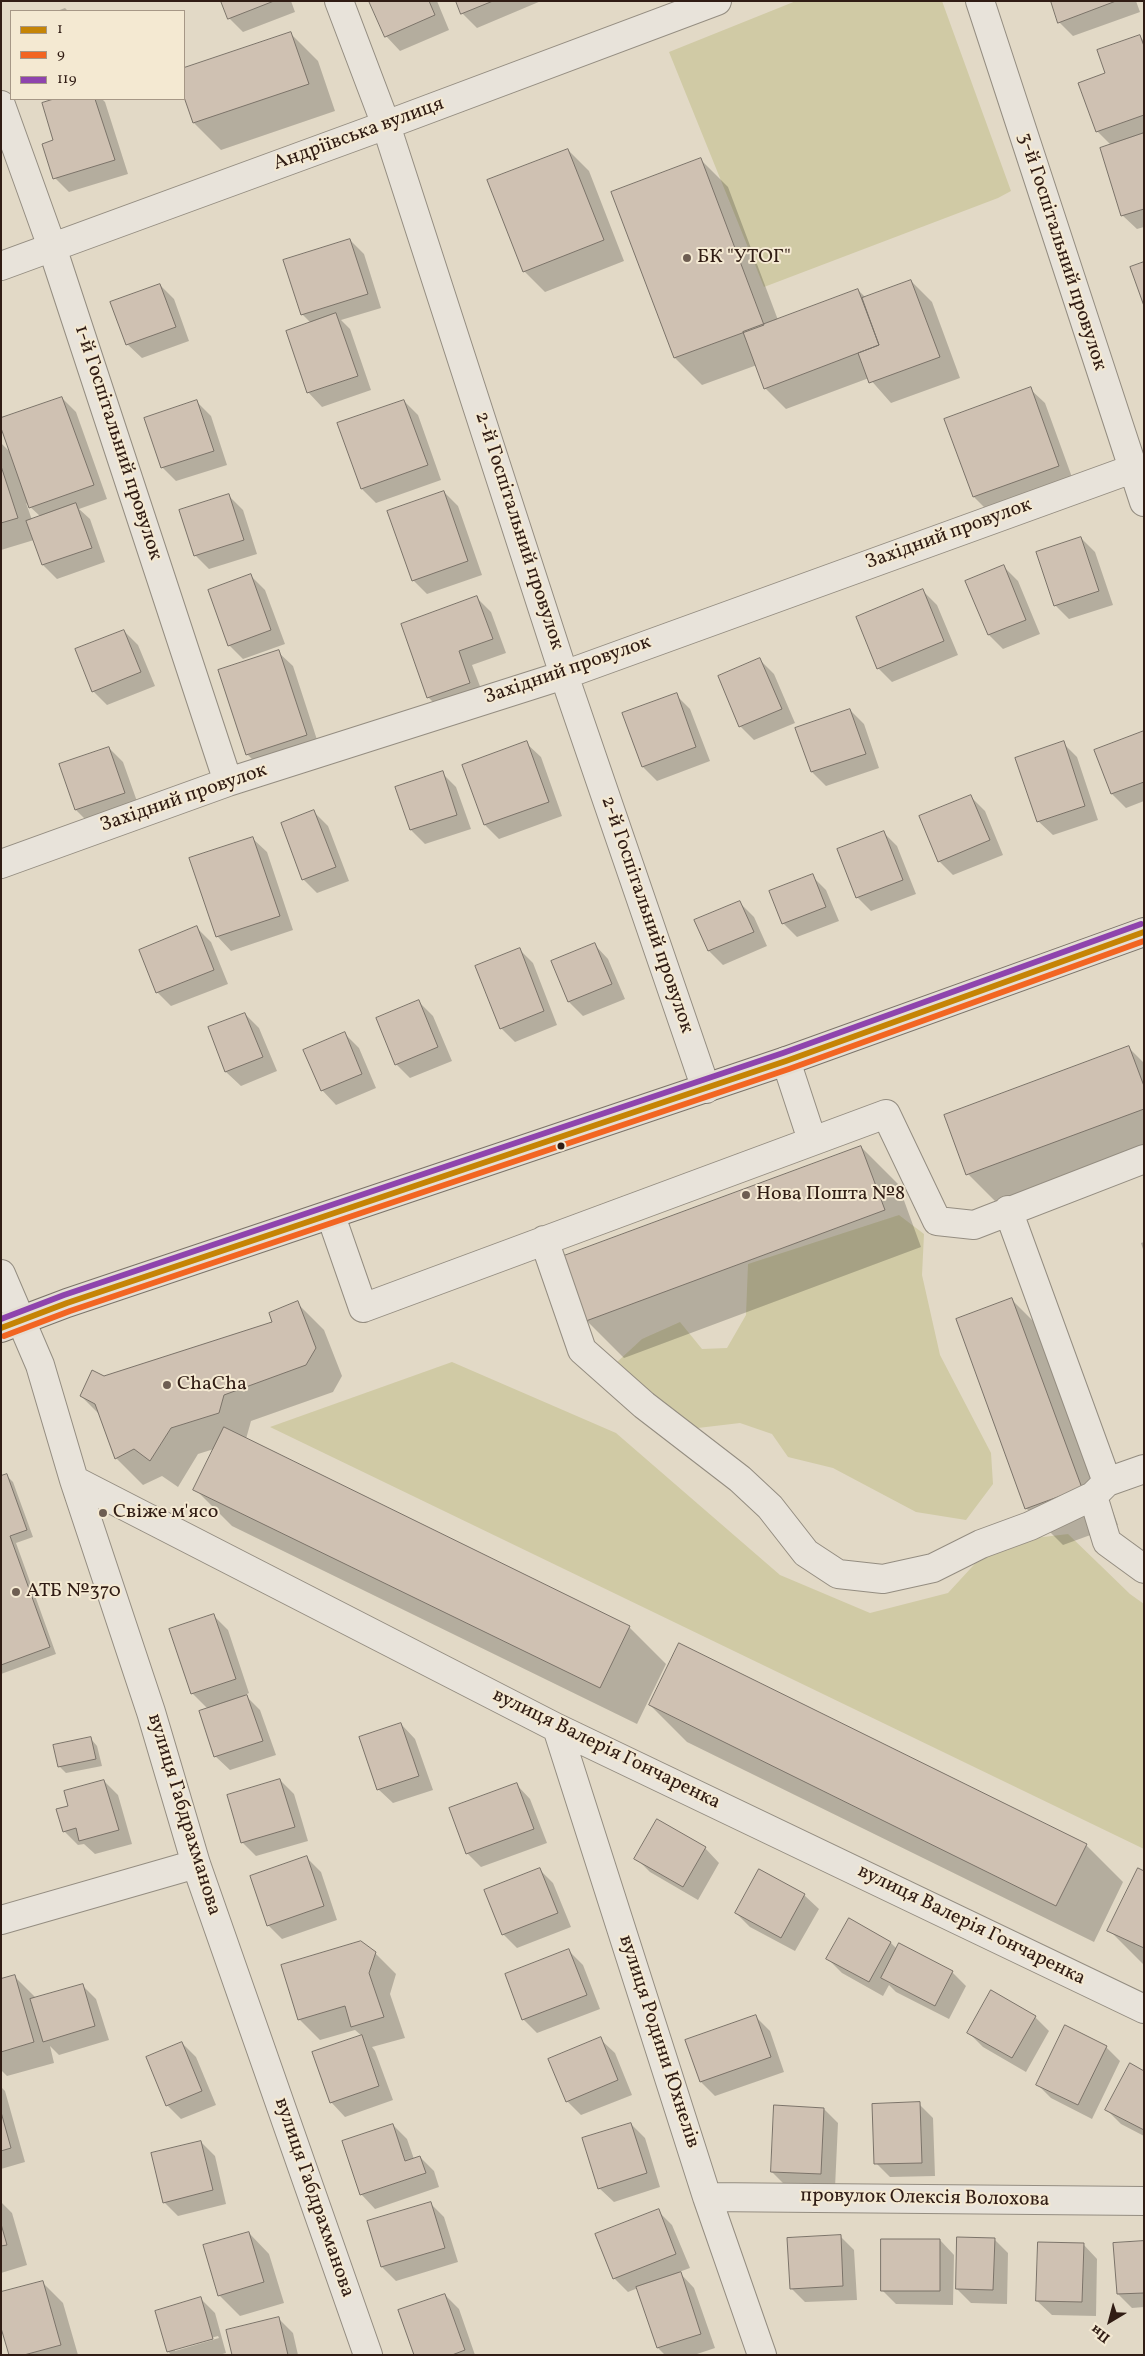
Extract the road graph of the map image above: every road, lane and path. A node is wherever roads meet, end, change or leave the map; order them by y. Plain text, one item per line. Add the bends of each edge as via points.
1 (339, 1) edge
2 (717, 1) edge
3 (980, 1) edge
4 (1, 105) edge
5 (386, 126) junction
6 (52, 248) junction
7 (1, 266) edge
8 (1132, 469) junction
9 (1144, 502) edge
10 (564, 675) junction
11 (228, 782) junction
12 (1, 864) edge
13 (1144, 932) edge
14 (786, 1061) junction
15 (706, 1089) junction
16 (812, 1140) junction
17 (1144, 1159) edge
18 (1008, 1210) junction
19 (331, 1216) junction
20 (544, 1240) junction
21 (1, 1274) edge
22 (11, 1324) edge
23 (1144, 1469) edge
24 (74, 1480) junction
25 (1100, 1489) junction
26 (1144, 1569) edge
27 (557, 1728) junction
28 (196, 1864) junction
29 (1, 1920) edge
30 (1144, 2010) edge
31 (707, 2197) junction
32 (1144, 2201) edge
33 (368, 2355) edge
34 (762, 2355) edge

1 - 5 street, 2-й Госпітальний провулок
2 - 5 street, Андріївська вулиця
3 - 8 street, 3-й Госпітальний провулок
4 - 6 street, 1-й Госпітальний провулок
5 - 6 street, Андріївська вулиця
5 - 10 street, 2-й Госпітальний провулок
6 - 7 street, Андріївська вулиця
6 - 11 street, 1-й Госпітальний провулок
8 - 9 street, 3-й Госпітальний провулок
8 - 10 street, Західний провулок
10 - 11 street, Західний провулок
10 - 15 street, 2-й Госпітальний провулок
11 - 12 street, Західний провулок
13 - 14 main road
14 - 15 main road
14 - 16 street
15 - 19 main road
16 - 18 street via 886,1114 936,1221 974,1225
16 - 20 street
17 - 18 street
18 - 25 street
19 - 20 street via 363,1308
19 - 22 main road
20 - 25 street via 582,1350 644,1405 740,1478 770,1507 806,1554 838,1574 883,1579 933,1568 981,1544 1030,1526
21 - 22 street, вулиця Габдрахманова
22 - 24 street, вулиця Габдрахманова via 40,1365
23 - 25 street
24 - 27 street, вулиця Валерія Гончаренка
24 - 28 street, вулиця Габдрахманова via 151,1712
25 - 26 street via 1107,1542
27 - 30 street, вулиця Валерія Гончаренка
27 - 31 street, вулиця Родини Юхнелів
28 - 29 street
28 - 33 street, вулиця Габдрахманова
31 - 32 street, провулок Олексія Волохова
31 - 34 street, вулиця Родини Юхнелів

